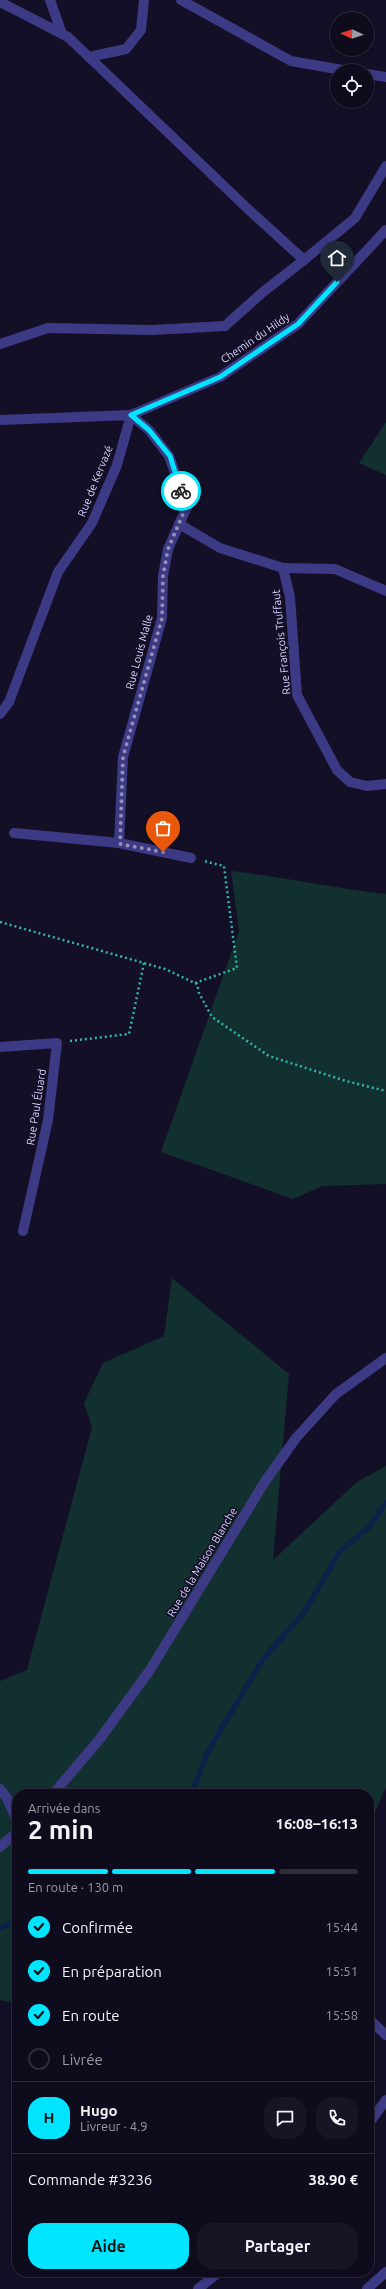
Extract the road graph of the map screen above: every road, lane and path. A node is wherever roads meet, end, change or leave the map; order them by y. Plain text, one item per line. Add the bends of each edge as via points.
1 (50, 0) edge
2 (144, 0) edge
3 (181, 0) edge
4 (0, 2) edge
5 (62, 34) junction
6 (89, 57) junction
7 (330, 68) edge
8 (374, 75) edge
9 (386, 77) edge
10 (386, 166) edge
11 (386, 230) edge
12 (304, 260) junction
13 (0, 344) edge
14 (131, 415) junction
15 (0, 420) edge
16 (179, 524) junction
17 (283, 568) junction
18 (386, 591) edge
19 (0, 714) edge
20 (386, 784) edge
21 (14, 833) dead end
22 (120, 844) junction
23 (191, 858) joint
24 (0, 922) edge
25 (144, 963) junction
26 (195, 983) junction
27 (58, 1043) junction
28 (0, 1047) edge
29 (386, 1091) edge
30 (23, 1230) dead end
31 (386, 1358) edge
32 (0, 1789) edge
33 (57, 1789) edge
34 (12, 1810) edge
35 (12, 1836) edge
36 (0, 1847) edge
37 (374, 2024) edge
38 (386, 2035) edge
39 (386, 2100) edge
40 (374, 2116) edge
41 (386, 2272) edge
42 (213, 2277) edge
43 (198, 2289) edge
44 (367, 2289) edge

1 - 5 street
2 - 6 street via 141,30 126,49
3 - 7 street via 292,61
4 - 5 street
5 - 6 street
6 - 12 street
8 - 9 street
10 - 12 street via 355,218
11 - 14 street, Chemin du Hildy via 298,324 220,377
12 - 13 street via 225,326 152,330 48,328
14 - 15 street
14 - 16 street, Rue Louis Malle via 149,430 170,456 186,507
14 - 19 street, Rue de Kervazé via 117,465 95,516 58,572 9,702
16 - 17 street via 220,548
16 - 22 street, Rue Louis Malle via 168,549 164,570 162,618 123,757
17 - 18 street via 335,569
17 - 20 street, Rue François Truffaut via 290,597 297,695 337,770 350,782 367,786
21 - 22 street
22 - 23 street
23 - 26 path via 224,866 237,968
24 - 25 path
25 - 26 path
25 - 27 path via 129,1034
26 - 29 path via 212,1017 269,1056
27 - 28 street
27 - 30 street, Rue Paul Éluard via 48,1120
31 - 33 street, Rue de la Maison Blanche via 336,1394 296,1438 264,1483 150,1670 99,1740
32 - 34 street
35 - 36 street
37 - 38 street
39 - 40 street
41 - 44 street
42 - 43 street

